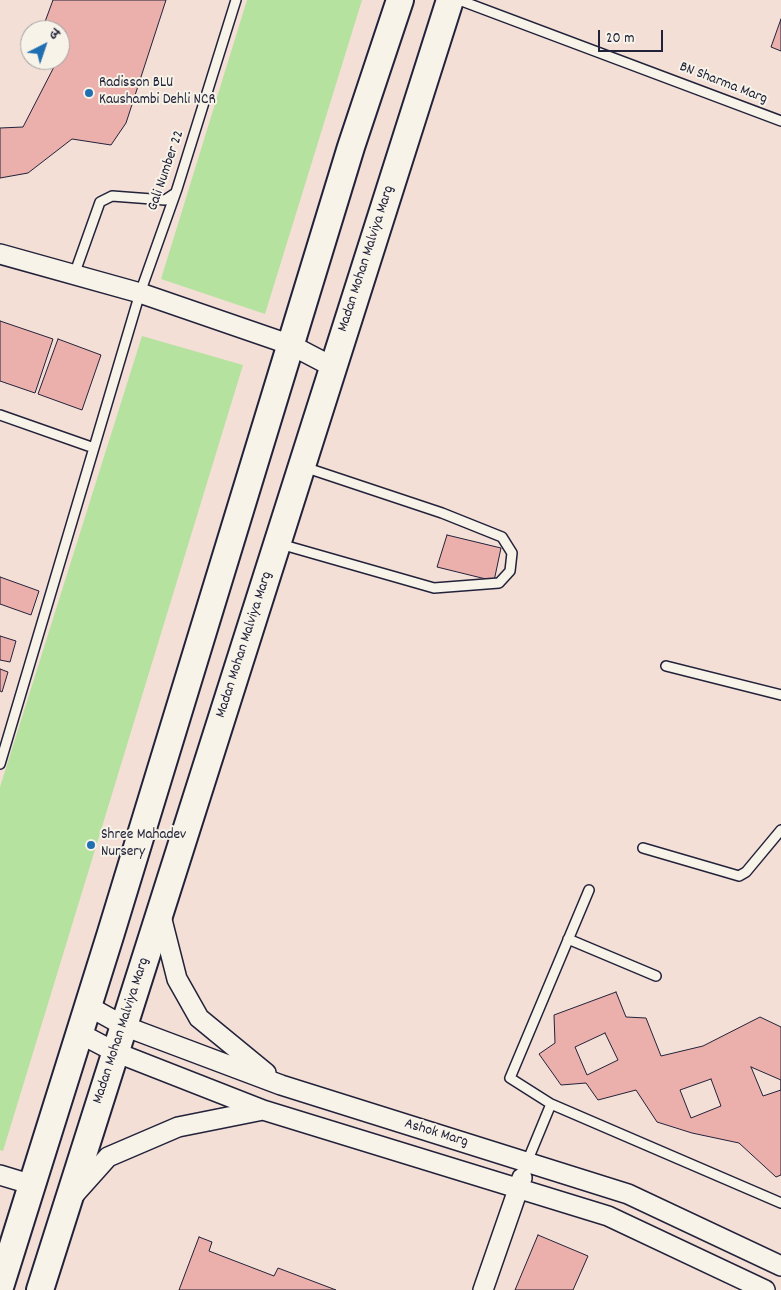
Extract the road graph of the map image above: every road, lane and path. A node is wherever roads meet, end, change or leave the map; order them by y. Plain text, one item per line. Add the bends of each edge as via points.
1 (236, 0) edge
2 (400, 0) edge
3 (450, 0) edge
4 (459, 0) edge
5 (781, 121) edge
6 (174, 194) junction
7 (0, 254) edge
8 (74, 275) junction
9 (140, 293) junction
10 (290, 344) junction
11 (333, 367) junction
12 (0, 415) edge
13 (94, 448) junction
14 (301, 466) junction
15 (277, 544) junction
16 (666, 666) dead end
17 (781, 695) edge
18 (0, 764) edge
19 (781, 830) edge
20 (643, 848) dead end
21 (589, 890) dead end
22 (160, 911) junction
23 (568, 939) junction
24 (656, 976) dead end
25 (88, 1006) junction
26 (124, 1026) junction
27 (79, 1033) junction
28 (115, 1052) junction
29 (281, 1085) junction
30 (551, 1104) junction
31 (263, 1110) junction
32 (527, 1162) junction
33 (0, 1176) edge
34 (33, 1185) junction
35 (518, 1189) junction
36 (781, 1202) edge
37 (68, 1203) junction
38 (781, 1266) edge
39 (0, 1288) edge
40 (40, 1290) edge
41 (483, 1290) edge
42 (765, 1290) edge

1 - 6 lane, Gali Number 22
2 - 10 main road
3 - 11 main road, Madan Mohan Malviya Marg
4 - 5 lane, BN Sharma Marg
6 - 8 lane via 165,200 112,196 100,202
6 - 9 lane, Gali Number 22
7 - 8 street
8 - 9 street
9 - 10 street
9 - 13 lane, Gali Number 22
10 - 11 street
10 - 25 main road
11 - 14 main road, Madan Mohan Malviya Marg
12 - 13 lane
13 - 18 lane, Gali Number 22
14 - 15 main road, Madan Mohan Malviya Marg
14 - 15 lane via 442,512 502,538 512,552 510,571 499,583 434,588
15 - 22 main road, Madan Mohan Malviya Marg
16 - 17 lane
19 - 20 lane via 739,876
21 - 23 lane
22 - 26 main road, Madan Mohan Malviya Marg
22 - 29 street via 177,979 199,1018
23 - 24 lane
23 - 30 lane via 510,1078
25 - 26 street, Ashok Marg
25 - 27 main road
26 - 28 main road, Madan Mohan Malviya Marg
26 - 29 street, Ashok Marg
27 - 28 street, Ashok Marg
27 - 34 main road
28 - 31 street, Ashok Marg
28 - 37 main road, Madan Mohan Malviya Marg
29 - 32 street, Ashok Marg
30 - 32 lane
30 - 36 lane
31 - 35 street, Ashok Marg
31 - 37 street via 178,1127 108,1157
32 - 35 street
32 - 38 street, Ashok Marg via 628,1194
33 - 34 street
34 - 39 main road
35 - 41 street
35 - 42 street, Ashok Marg via 608,1216
37 - 40 main road, Madan Mohan Malviya Marg

